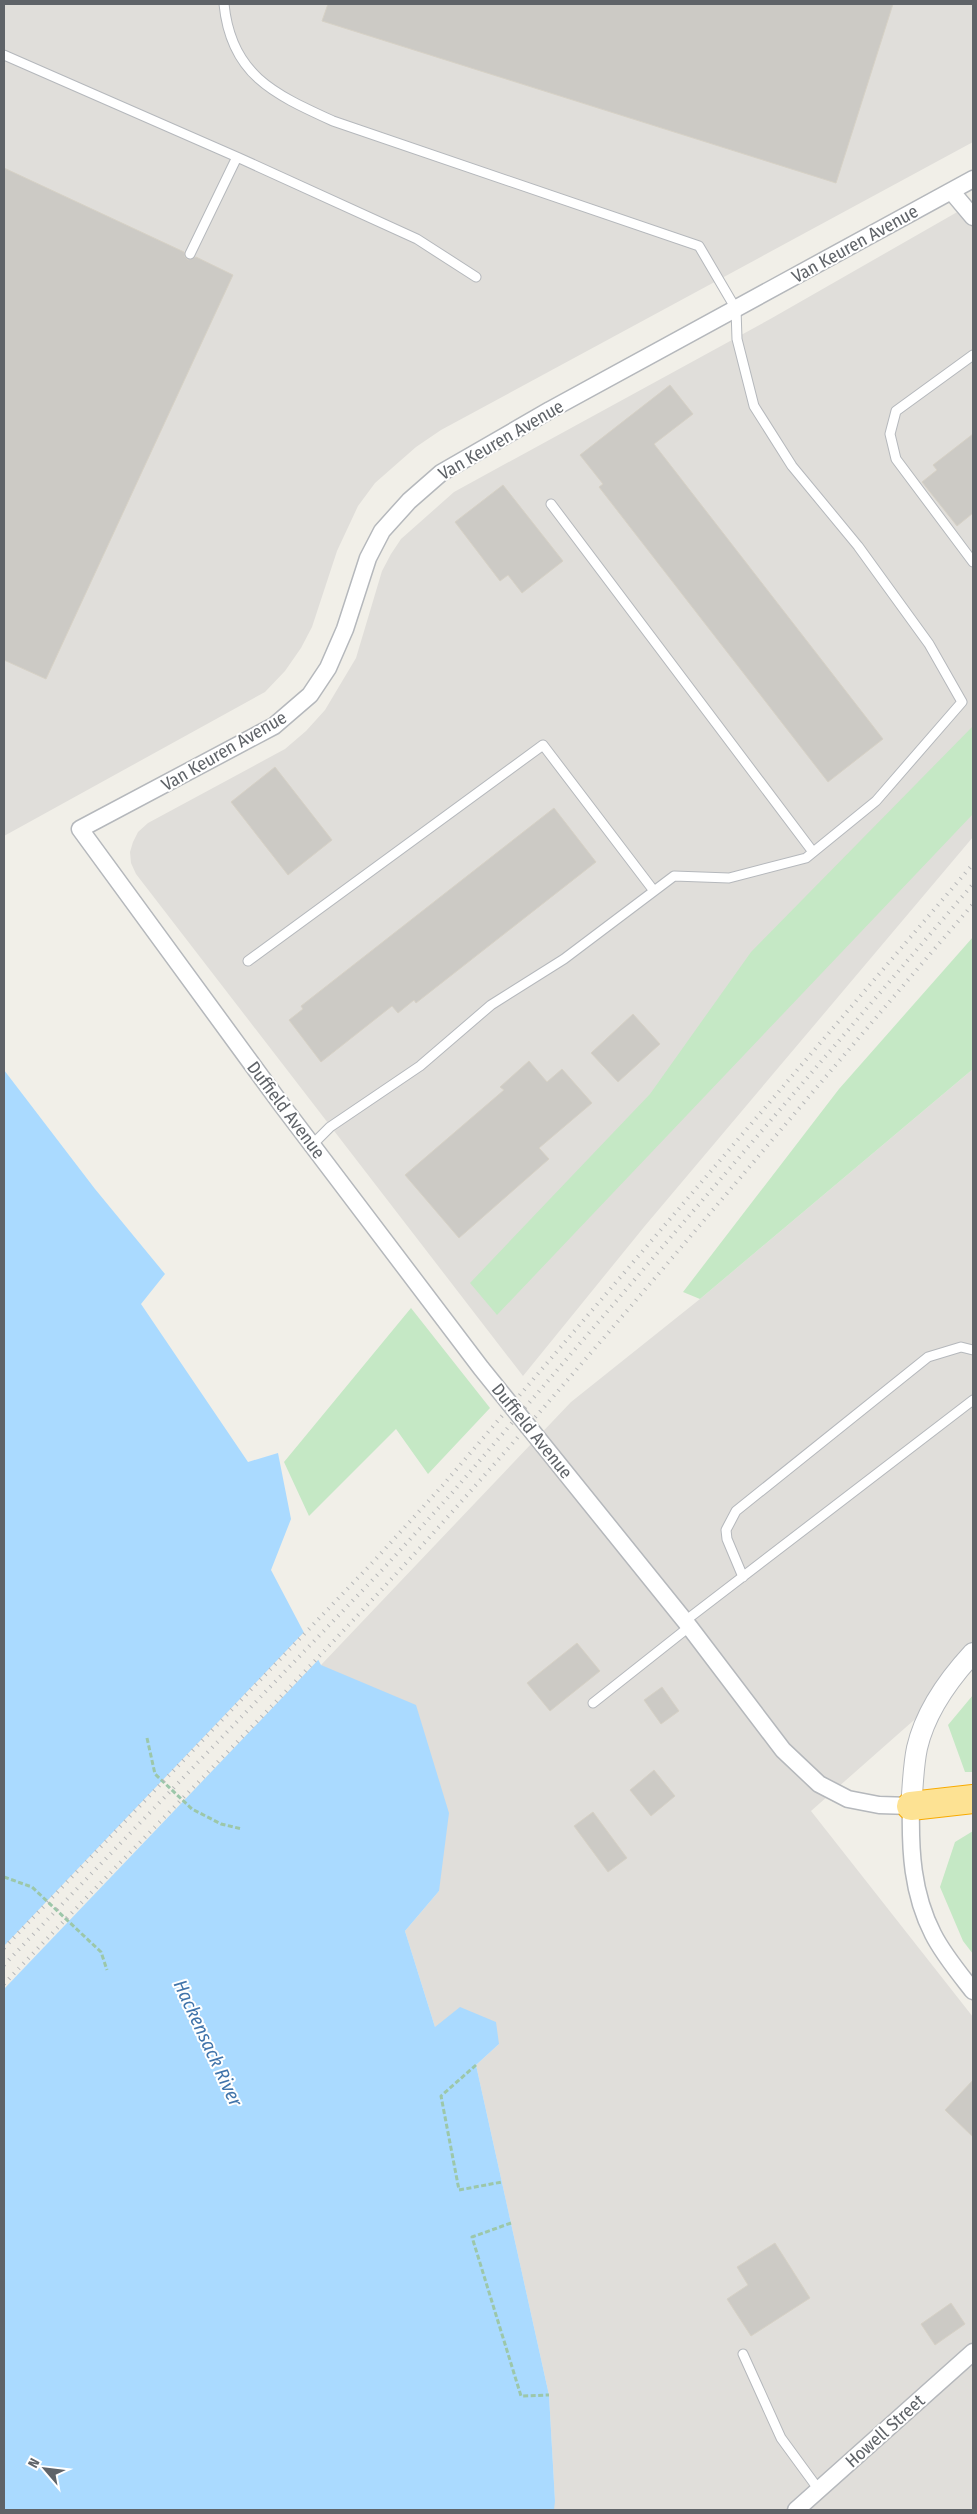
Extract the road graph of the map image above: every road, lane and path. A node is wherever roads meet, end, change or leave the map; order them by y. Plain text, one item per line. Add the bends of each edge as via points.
1 (224, 4) edge
2 (4, 55) edge
3 (237, 157) junction
4 (973, 179) edge
5 (952, 192) junction
6 (973, 217) edge
7 (190, 254) dead end
8 (476, 277) dead end
9 (736, 309) junction
10 (973, 354) edge
11 (551, 504) dead end
12 (973, 562) edge
13 (80, 829) joint
14 (813, 852) junction
15 (654, 891) junction
16 (248, 961) dead end
17 (312, 1145) junction
18 (973, 1350) edge
19 (973, 1400) edge
20 (743, 1577) junction
21 (687, 1624) junction
22 (973, 1653) edge
23 (593, 1703) dead end
24 (147, 1738) dead end
25 (973, 1799) edge
26 (911, 1806) junction
27 (242, 1829) dead end
28 (4, 1877) edge
29 (107, 1970) dead end
30 (973, 1991) edge
31 (476, 2065) dead end
32 (502, 2182) dead end
33 (511, 2223) dead end
34 (973, 2352) edge
35 (743, 2354) dead end
36 (549, 2395) dead end
37 (819, 2490) junction
38 (796, 2510) edge

1 - 9 lane via 232,42 241,59 249,71 275,93 333,121 699,246
2 - 3 lane
3 - 7 lane
3 - 8 lane via 417,239
4 - 5 street, Van Keuren Avenue
5 - 6 street
5 - 9 street, Van Keuren Avenue
9 - 13 street, Van Keuren Avenue via 441,473 382,531 368,558 337,650 319,683 299,707 274,726
9 - 14 lane via 737,339 754,406 792,466 858,546 929,644 962,702 876,801
10 - 12 lane via 896,411 890,434 896,459
11 - 14 lane
13 - 17 street, Duffield Avenue
14 - 15 lane via 806,858 729,878 674,876
15 - 16 lane via 543,745
15 - 17 lane via 564,958 491,1005 420,1066 330,1127
17 - 21 street, Duffield Avenue via 481,1368
18 - 20 lane via 961,1347 928,1357 736,1511 726,1530
19 - 20 lane
20 - 21 lane
21 - 23 lane
21 - 26 street, Duffield Avenue via 783,1750 808,1775 832,1792 862,1803
22 - 26 street via 947,1686 924,1729 915,1763
24 - 27 path via 155,1774 192,1809 221,1824
25 - 26 highway
26 - 30 street via 912,1865 920,1902 933,1935
28 - 29 path via 32,1886 101,1952
31 - 32 path via 440,2096 459,2190
33 - 36 path via 472,2237 522,2396
34 - 37 street, Howell Street
35 - 37 lane via 781,2438
37 - 38 street, Howell Street

